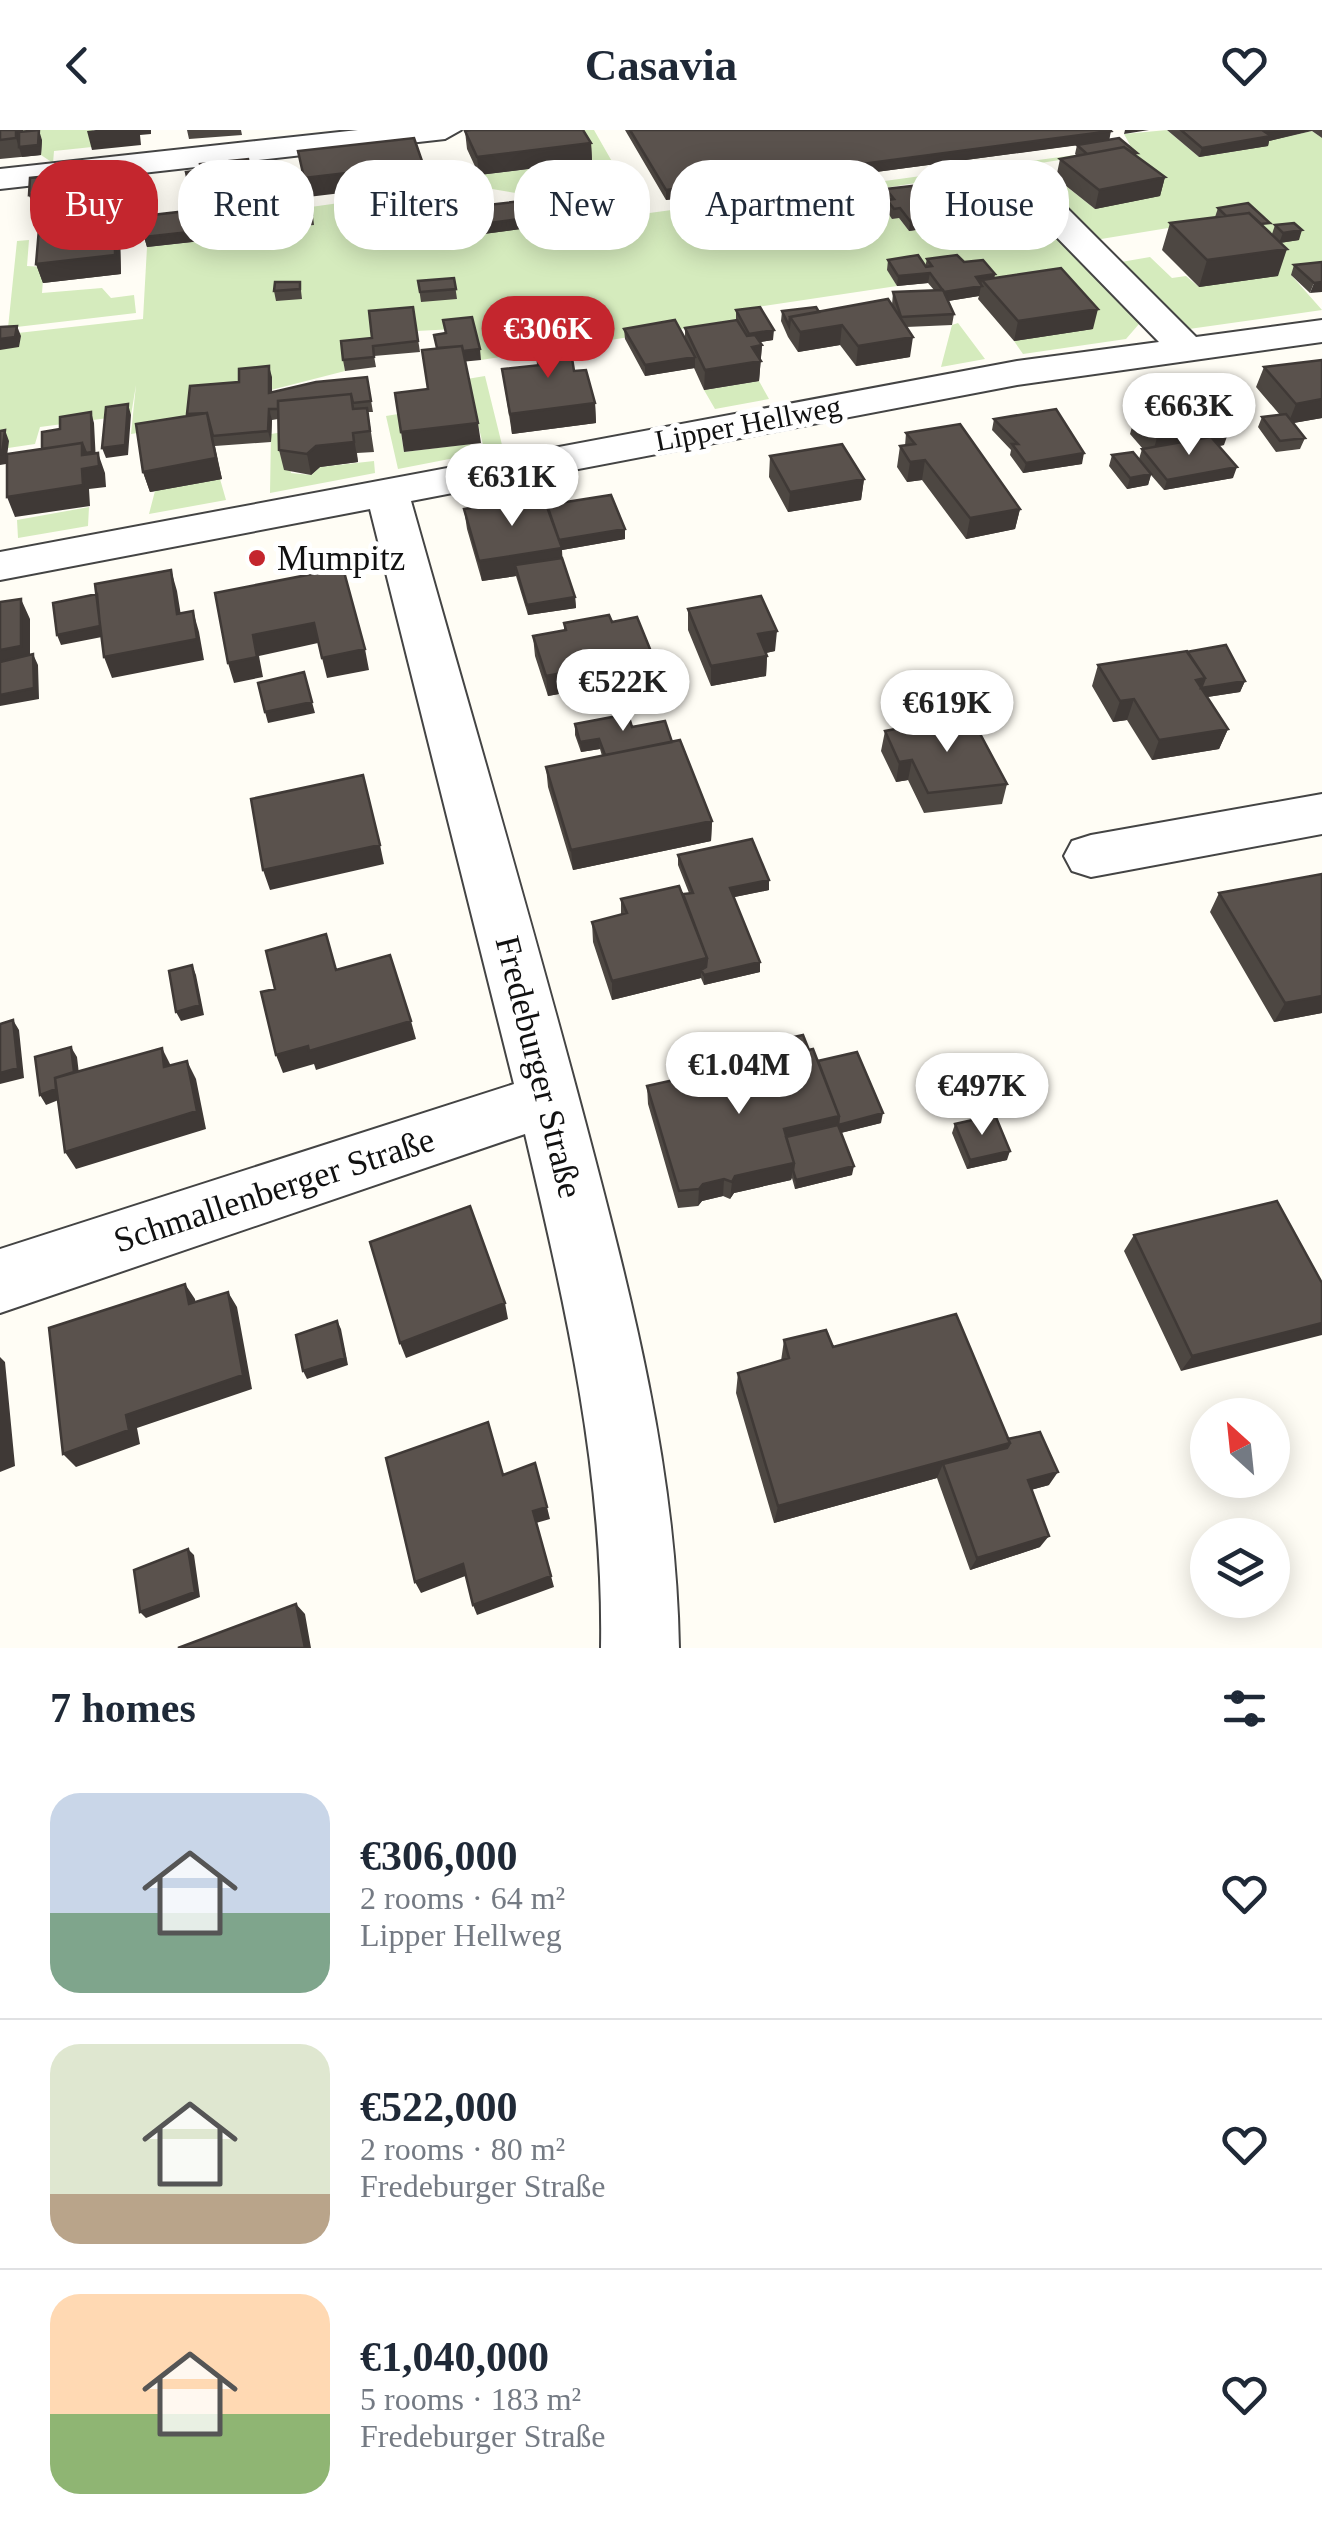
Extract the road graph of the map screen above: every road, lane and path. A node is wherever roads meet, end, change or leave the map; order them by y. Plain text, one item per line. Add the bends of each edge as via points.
1 (444, 130) edge
2 (0, 179) edge
3 (1069, 229) edge
4 (1322, 331) edge
5 (1188, 350) junction
6 (388, 494) junction
7 (0, 566) edge
8 (1322, 814) edge
9 (1090, 856) dead end
10 (549, 1099) junction
11 (0, 1282) edge
12 (640, 1648) edge

1 - 2 street
3 - 5 street
4 - 5 street, Lipper Hellweg
5 - 6 street, Lipper Hellweg via 960,384
6 - 7 street, Lipper Hellweg
6 - 10 street, Fredeburger Straße
8 - 9 street
10 - 11 street, Schmallenberger Straße
10 - 12 street, Fredeburger Straße via 624,1416 642,1594

